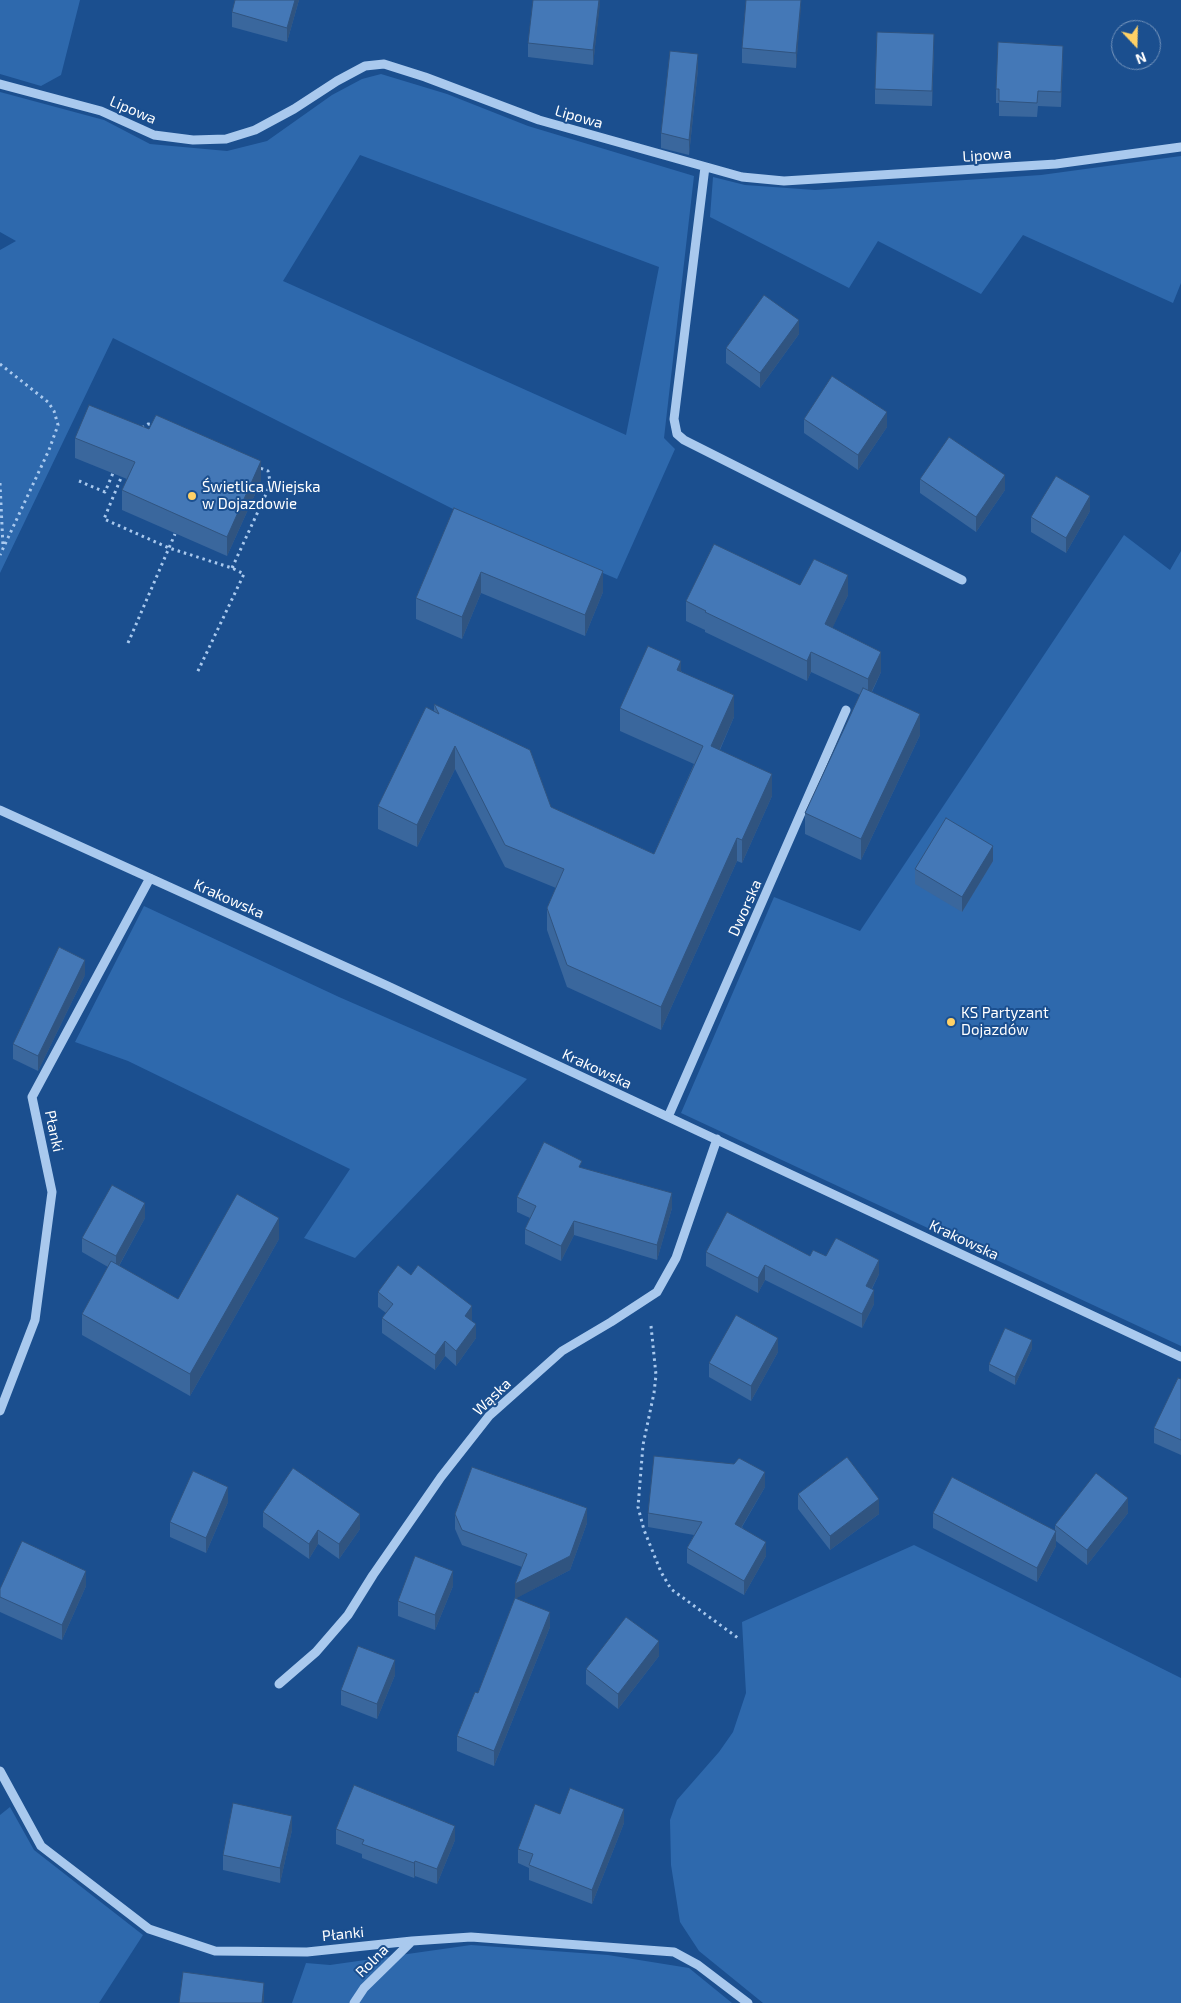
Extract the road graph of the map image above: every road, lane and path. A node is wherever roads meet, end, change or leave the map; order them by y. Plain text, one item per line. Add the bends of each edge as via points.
1 (0, 84) edge
2 (1181, 147) edge
3 (705, 167) junction
4 (0, 364) edge
5 (160, 426) edge
6 (140, 430) edge
7 (250, 463) edge
8 (126, 466) edge
9 (122, 476) junction
10 (79, 481) dead end
11 (0, 483) edge
12 (175, 534) edge
13 (3, 548) junction
14 (169, 548) junction
15 (0, 555) edge
16 (232, 568) junction
17 (962, 580) dead end
18 (128, 643) dead end
19 (198, 673) dead end
20 (846, 710) dead end
21 (0, 810) edge
22 (150, 878) junction
23 (668, 1117) junction
24 (717, 1139) junction
25 (649, 1298) junction
26 (1181, 1356) edge
27 (0, 1411) edge
28 (738, 1638) dead end
29 (279, 1684) dead end
30 (0, 1771) edge
31 (412, 1941) junction
32 (354, 2003) edge
33 (748, 2003) edge

1 - 3 street, Lipowa via 101,111 154,135 193,140 226,139 255,130 365,66 384,64 539,120
2 - 3 street, Lipowa via 1056,164 784,182 742,177
3 - 17 street via 674,419 677,434
4 - 13 path via 48,402 58,425
5 - 6 path via 148,424
7 - 16 path via 268,471 270,481
8 - 9 path
9 - 10 path via 113,473 105,492
9 - 14 path via 104,519
11 - 13 path
12 - 14 path
13 - 15 path
14 - 16 path
14 - 18 path
16 - 19 path via 244,574
20 - 23 street, Dworska
21 - 22 street, Krakowska
22 - 23 street, Krakowska
22 - 27 street, Płanki via 32,1097 52,1192 35,1320
23 - 24 street, Krakowska
24 - 25 street, Wąska via 676,1258 657,1292
24 - 26 street, Krakowska
25 - 28 path via 656,1375 643,1445 638,1507 644,1530 671,1589
25 - 29 street, Wąska via 562,1351 489,1416 441,1477 348,1615 316,1652
30 - 31 street, Płanki via 41,1846 149,1929 215,1951 307,1952
31 - 32 street, Rolna via 364,1988
31 - 33 street, Płanki via 471,1938 674,1952 698,1965

